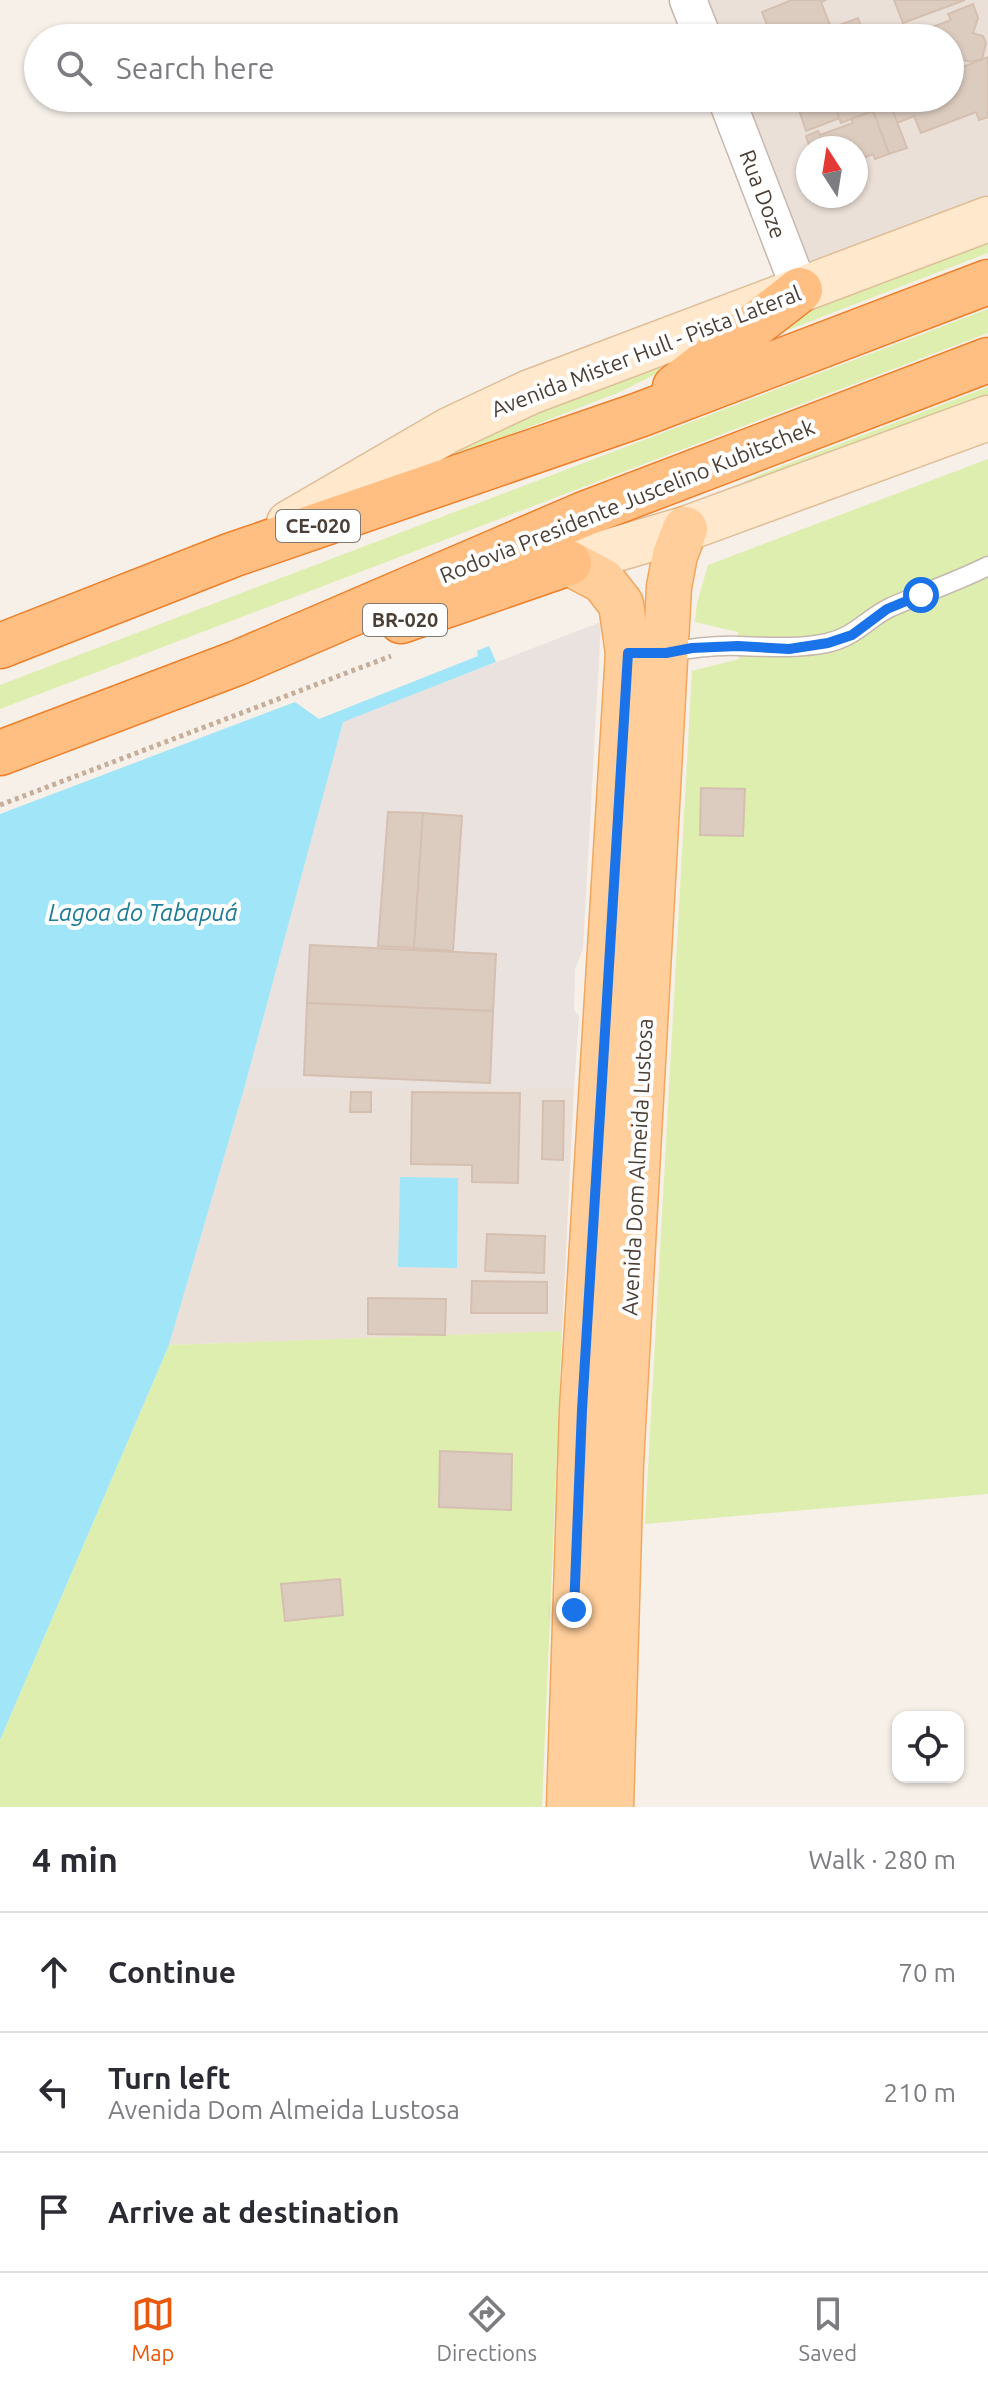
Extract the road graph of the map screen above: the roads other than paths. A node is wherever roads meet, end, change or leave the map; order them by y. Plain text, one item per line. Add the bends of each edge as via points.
1 (688, 0) edge
2 (697, 24) edge
3 (731, 112) edge
4 (988, 219) edge
5 (988, 282) edge
6 (800, 290) junction
7 (988, 360) edge
8 (639, 415) junction
9 (988, 418) edge
10 (685, 529) junction
11 (232, 555) junction
12 (569, 563) junction
13 (988, 566) edge
14 (0, 646) edge
15 (647, 653) junction
16 (237, 663) junction
17 (0, 753) edge
18 (619, 1132) junction
19 (569, 1807) edge
20 (611, 1807) edge

1 - 2 street
3 - 6 street, Rua Doze
4 - 6 main road, Avenida Mister Hull - Pista Lateral
5 - 8 highway, CE-020
6 - 8 highway
6 - 11 main road, Avenida Mister Hull - Pista Lateral via 530,392 449,430
7 - 16 highway, Rodovia Presidente Juscelino Kubitschek via 584,514
8 - 11 highway, CE-020
9 - 10 main road, BR-020
10 - 12 main road, BR-020
10 - 15 main road, Avenida Dom Almeida Lustosa
11 - 14 highway, CE-020
12 - 15 main road, Avenida Dom Almeida Lustosa via 603,581
12 - 16 highway, BR-020 via 316,651
13 - 15 lane via 887,609 852,635 828,643
15 - 18 main road, Avenida Dom Almeida Lustosa
16 - 17 highway, Rodovia Presidente Juscelino Kubitschek
18 - 19 main road, Avenida Dom Almeida Lustosa via 581,1441
18 - 20 main road, Avenida Dom Almeida Lustosa via 621,1463

